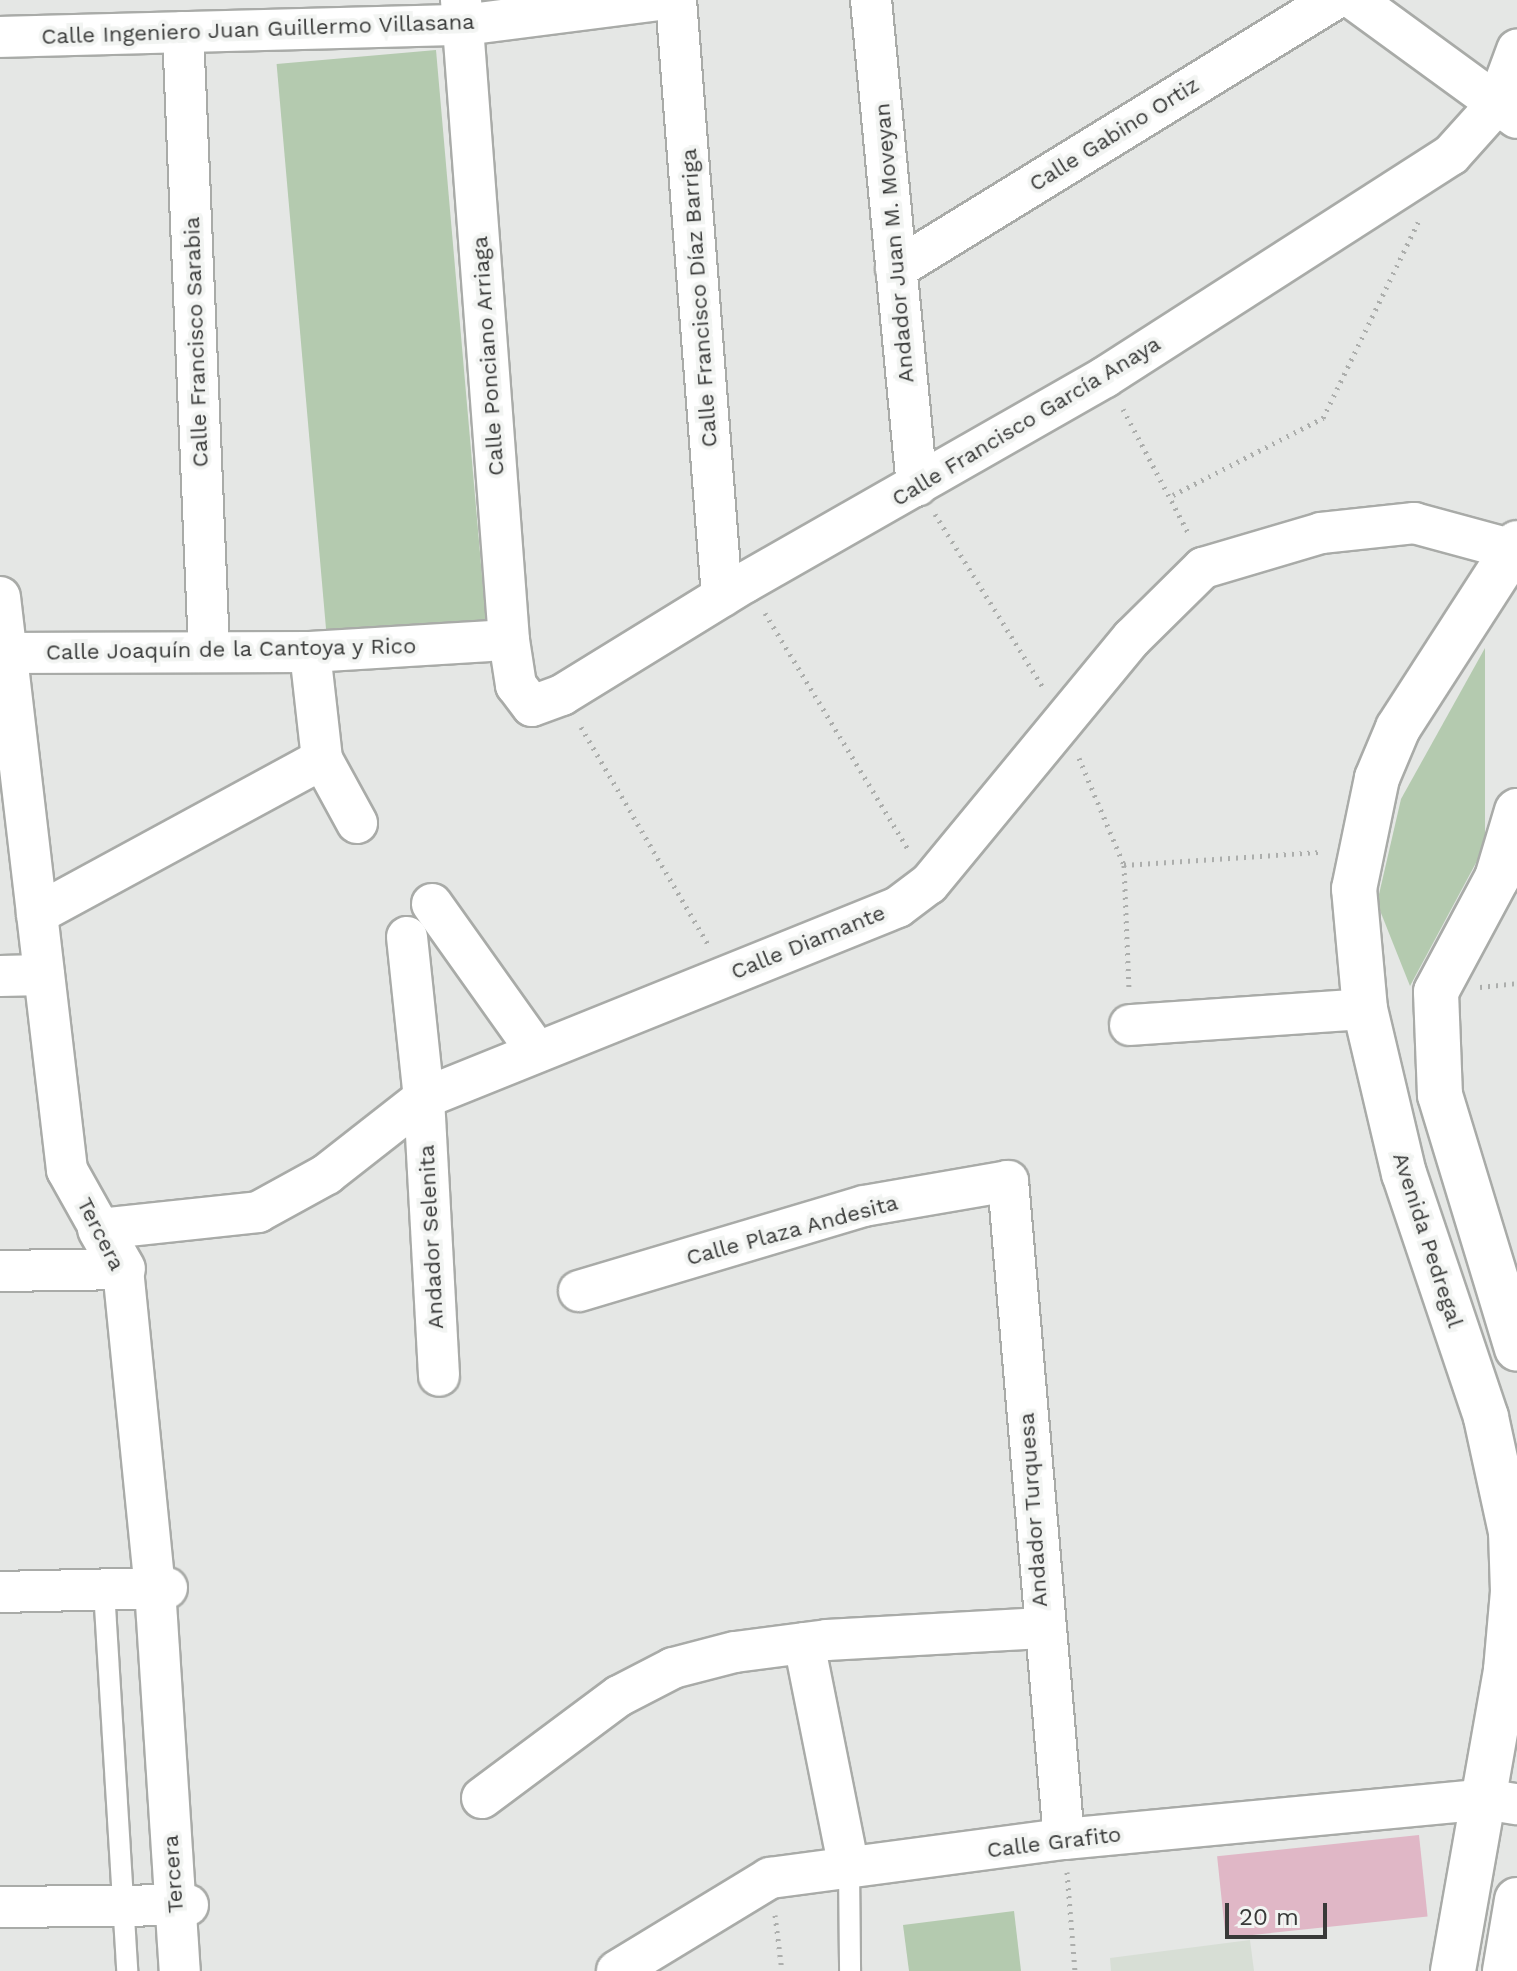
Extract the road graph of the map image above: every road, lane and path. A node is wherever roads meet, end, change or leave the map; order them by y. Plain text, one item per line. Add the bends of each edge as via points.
1 (659, 0) edge
2 (676, 0) edge
3 (871, 0) edge
4 (1333, 0) edge
5 (1355, 0) edge
6 (462, 12) edge
7 (183, 32) junction
8 (0, 37) edge
9 (1517, 50) edge
10 (1507, 111) edge
11 (1424, 210) dead end
12 (896, 269) junction
13 (1105, 377) junction
14 (917, 486) junction
15 (1173, 495) junction
16 (1516, 548) edge
17 (1203, 568) junction
18 (734, 589) junction
19 (0, 597) edge
20 (509, 640) junction
21 (209, 651) junction
22 (310, 652) junction
23 (2, 653) edge
24 (547, 700) junction
25 (1064, 721) junction
26 (322, 759) junction
27 (1517, 811) edge
28 (357, 823) dead end
29 (1359, 849) junction
30 (1124, 865) junction
31 (929, 884) junction
32 (432, 904) dead end
33 (37, 914) junction
34 (407, 937) dead end
35 (44, 975) junction
36 (725, 975) junction
37 (0, 976) edge
38 (1365, 1009) junction
39 (1130, 1025) joint
40 (537, 1052) junction
41 (424, 1098) junction
42 (1008, 1181) joint
43 (100, 1229) junction
44 (123, 1269) junction
45 (0, 1271) edge
46 (579, 1291) dead end
47 (1517, 1349) edge
48 (439, 1376) dead end
49 (1514, 1531) edge
50 (161, 1588) junction
51 (104, 1590) junction
52 (0, 1592) edge
53 (1043, 1628) junction
54 (804, 1643) junction
55 (482, 1798) dead end
56 (1501, 1802) edge
57 (1064, 1839) junction
58 (849, 1868) junction
59 (770, 1878) junction
60 (1517, 1900) edge
61 (122, 1905) junction
62 (181, 1905) junction
63 (0, 1907) edge
64 (127, 1971) edge
65 (180, 1971) edge
66 (617, 1971) edge
67 (782, 1971) edge
68 (850, 1971) edge
69 (1075, 1971) edge
70 (1453, 1971) edge
71 (1505, 1971) edge

1 - 6 street, Calle Ingeniero Juan Guillermo Villasana
2 - 18 street, Calle Francisco Díaz Barriga
3 - 12 street, Andador Juan M. Moveyan
4 - 12 street, Calle Gabino Ortiz
5 - 10 street
6 - 7 street, Calle Ingeniero Juan Guillermo Villasana
6 - 20 street, Calle Ponciano Arriaga
7 - 8 street, Calle Ingeniero Juan Guillermo Villasana
7 - 21 street, Calle Francisco Sarabia
9 - 10 street
10 - 13 street, Calle Francisco García Anaya via 1451,155
11 - 15 path via 1323,418
12 - 14 street, Andador Juan M. Moveyan
13 - 14 street, Calle Francisco García Anaya
13 - 15 path
14 - 18 street, Calle Francisco García Anaya
14 - 25 path
15 - 17 path
16 - 17 street, Calle Diamante via 1414,523 1321,533
16 - 29 street, Avenida Pedregal via 1398,728 1377,778
17 - 25 street, Calle Diamante via 1132,638
18 - 24 street, Calle Francisco García Anaya
18 - 31 path
19 - 23 street, Tercera
20 - 22 street, Calle Joaquín de la Cantoya y Rico
20 - 24 street, Calle Ponciano Arriaga via 516,685
21 - 22 street, Calle Joaquín de la Cantoya y Rico
21 - 23 street, Calle Joaquín de la Cantoya y Rico
22 - 26 street
23 - 33 street, Tercera
24 - 36 path
25 - 30 path
25 - 31 street, Calle Diamante
26 - 28 street
26 - 33 street
27 - 47 street via 1497,878 1436,992 1440,1095
29 - 30 path
29 - 38 street, Avenida Pedregal via 1354,889
30 - 39 path
31 - 36 street, Calle Diamante via 898,907
32 - 40 street
33 - 35 street, Tercera
34 - 41 street, Andador Selenita
35 - 37 street
35 - 43 street, Tercera via 67,1170
36 - 40 street, Calle Diamante
38 - 39 street
38 - 49 street, Avenida Pedregal via 1404,1174 1486,1417
40 - 41 street, Calle Diamante
41 - 43 street, Calle Diamante via 327,1174 258,1212
41 - 48 street, Andador Selenita
42 - 46 street, Calle Plaza Andesita via 864,1206
42 - 53 street, Andador Turquesa
43 - 44 street, Tercera
44 - 45 street
44 - 50 street, Tercera
49 - 56 street, Avenida Pedregal
50 - 51 street
50 - 62 street, Tercera
51 - 52 street
51 - 61 lane
53 - 54 street
53 - 57 street, Andador Turquesa
54 - 55 street via 673,1668 619,1696
54 - 58 street
56 - 57 street, Calle Grafito
56 - 70 street, Avenida Pedregal
57 - 58 street, Calle Grafito
57 - 69 path
58 - 59 street, Calle Grafito
58 - 68 lane
59 - 66 street, Calle Grafito
59 - 67 path
60 - 71 street
61 - 62 street
61 - 63 street
61 - 64 lane
62 - 65 street, Tercera

